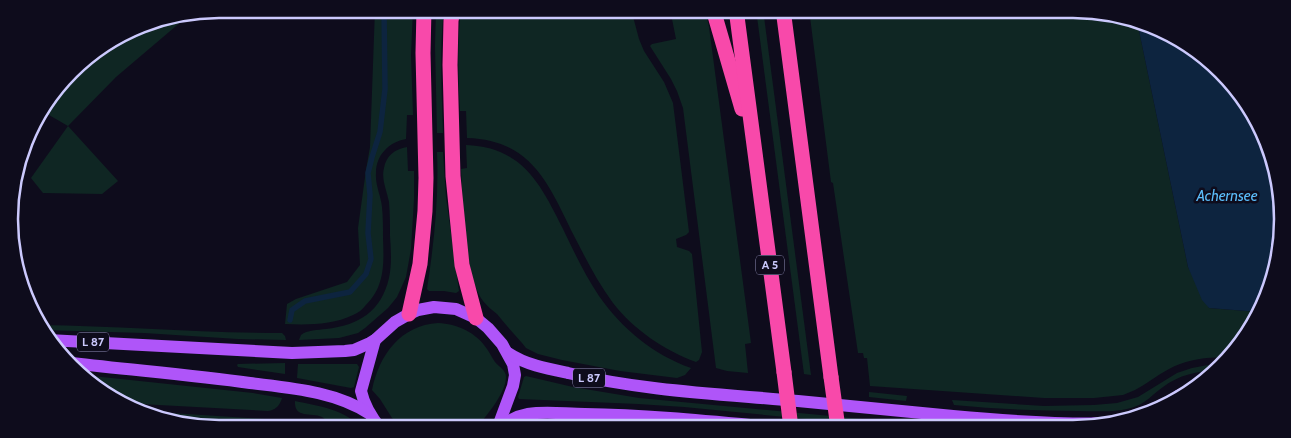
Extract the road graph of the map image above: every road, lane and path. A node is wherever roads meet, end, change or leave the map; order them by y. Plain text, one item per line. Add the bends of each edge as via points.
1 (424, 18) edge
2 (452, 18) edge
3 (716, 18) edge
4 (737, 18) edge
5 (784, 18) edge
6 (756, 158) junction
7 (410, 314) junction
8 (476, 318) junction
9 (58, 340) edge
10 (375, 340) junction
11 (508, 353) junction
12 (80, 364) edge
13 (370, 414) junction
14 (374, 420) edge
15 (500, 420) edge
16 (512, 420) edge
17 (696, 420) edge
18 (790, 420) edge
19 (837, 420) edge
20 (999, 420) edge

1 - 7 highway via 426,178 422,248
2 - 8 highway via 452,152 457,220 462,265
3 - 6 highway
4 - 6 highway, A 5
5 - 19 highway, bridge
6 - 18 highway, A 5, bridge
7 - 8 main road via 434,307 465,312
7 - 10 main road
8 - 11 main road via 495,335
9 - 10 main road, L 87 via 292,352 354,350
10 - 13 main road via 361,391
11 - 15 main road via 515,375
11 - 20 main road, L 87 via 545,368 616,383
12 - 13 main road, L 87 via 297,390 336,398
13 - 14 main road
16 - 17 main road via 535,413

